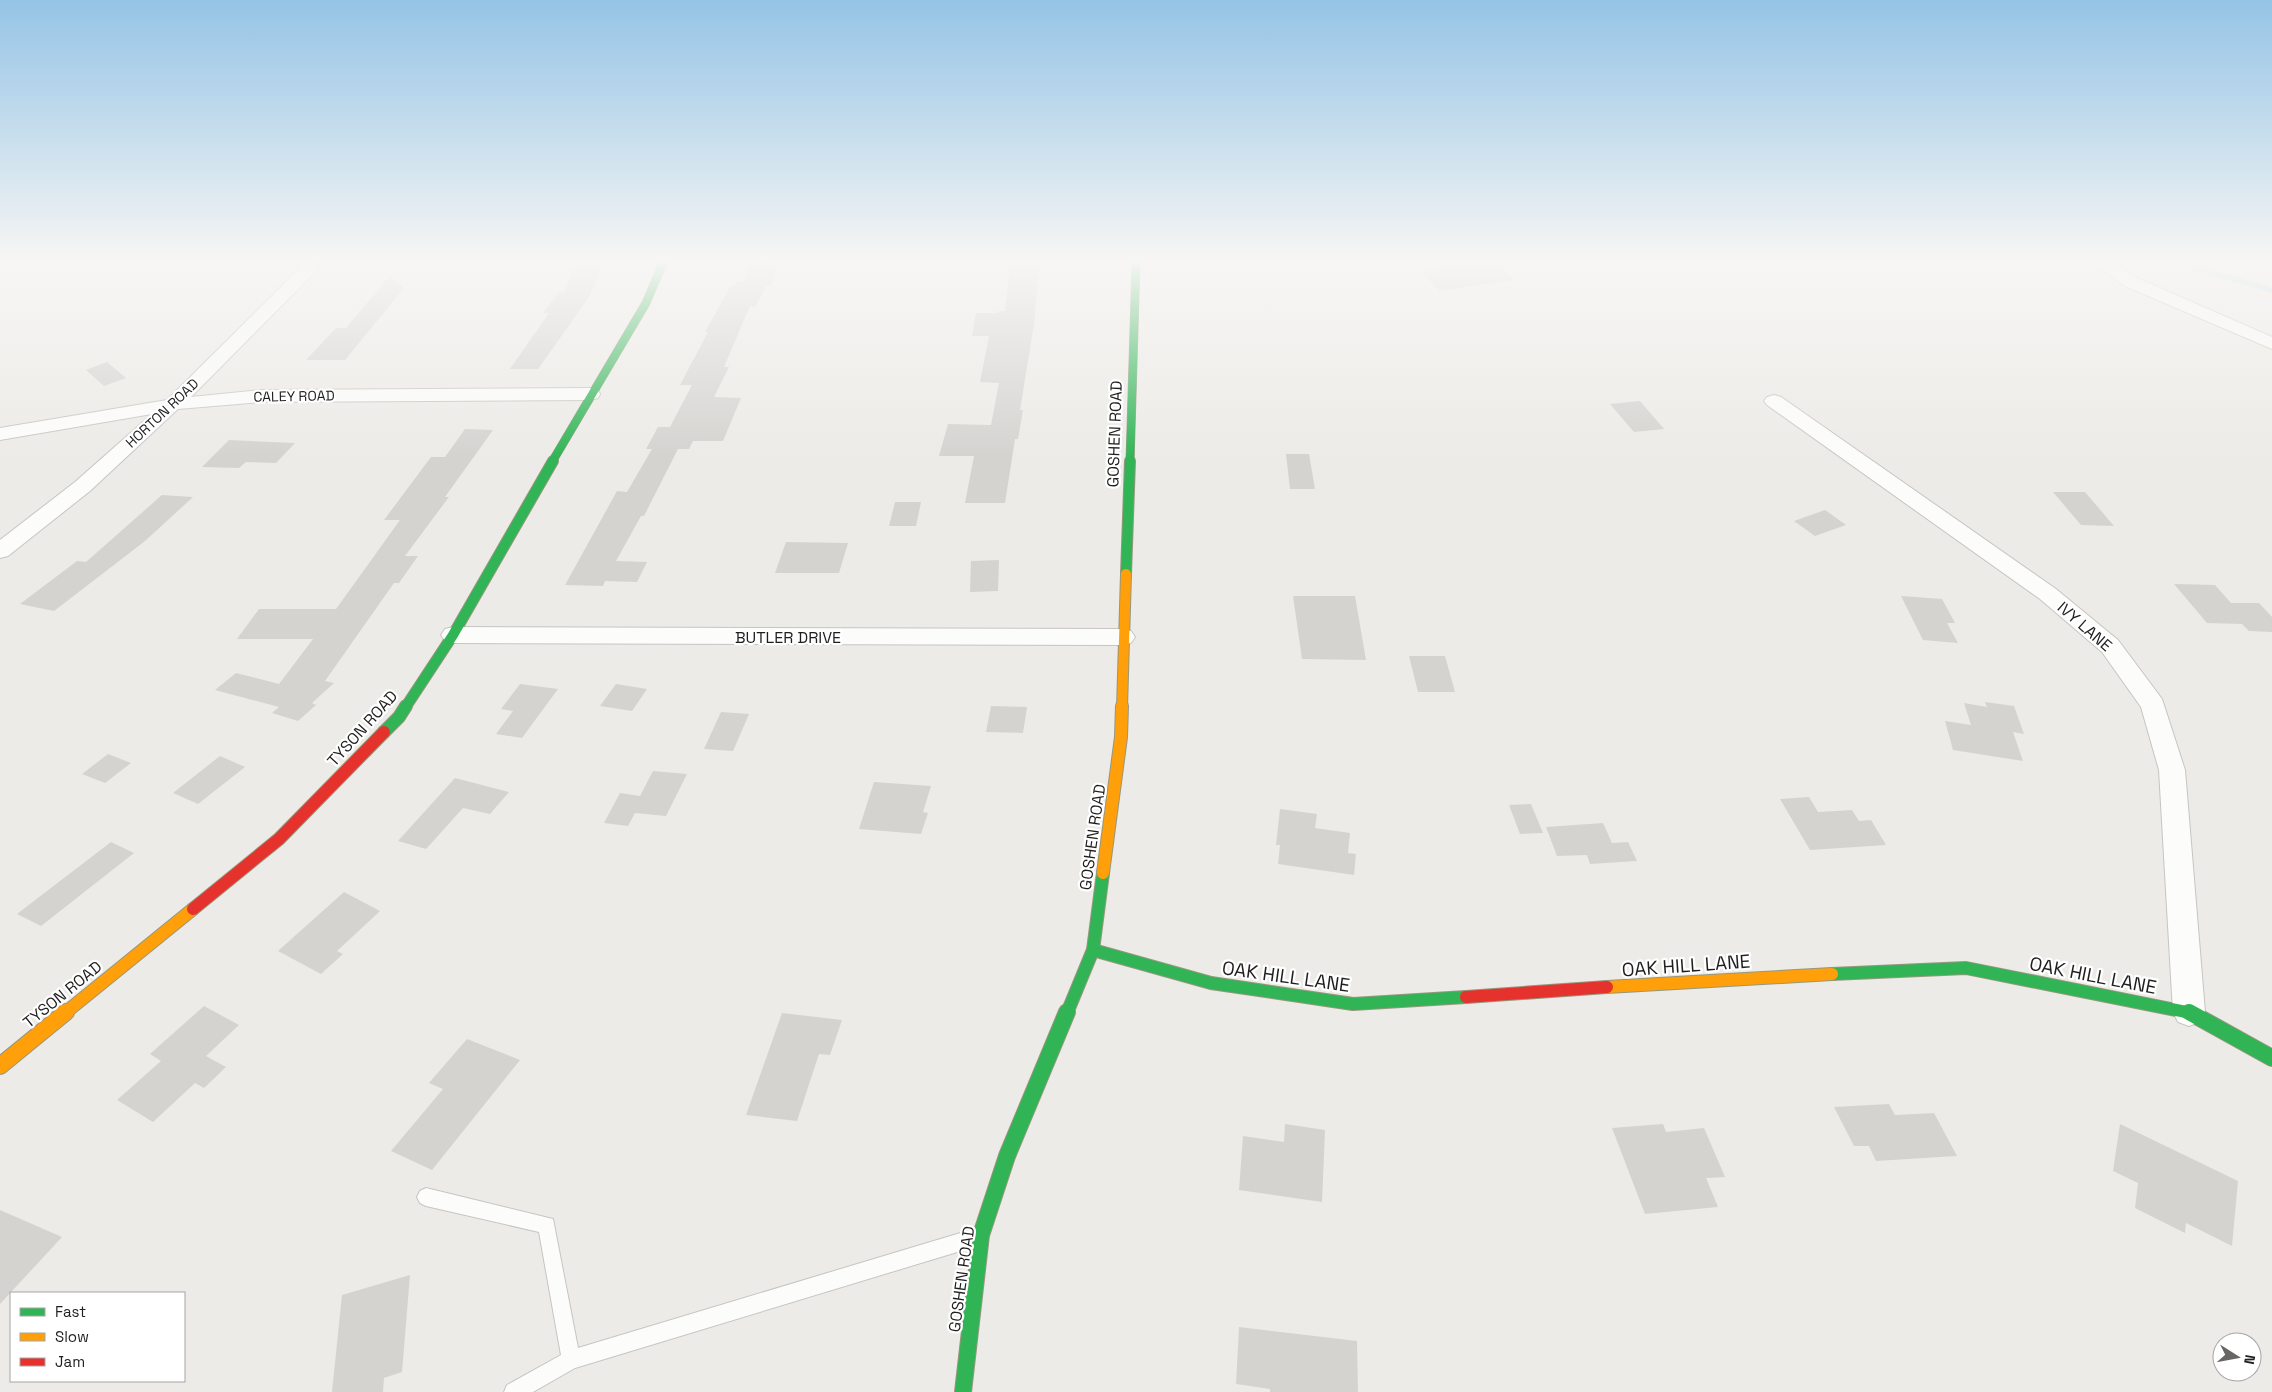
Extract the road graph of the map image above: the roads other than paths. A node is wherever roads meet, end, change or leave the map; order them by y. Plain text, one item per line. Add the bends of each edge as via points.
1 (250, 328) edge
2 (631, 328) edge
3 (1134, 328) edge
4 (2236, 328) edge
5 (2272, 344) edge
6 (591, 394) junction
7 (1774, 401) dead end
8 (174, 404) junction
9 (0, 434) edge
10 (0, 551) edge
11 (453, 635) junction
12 (1123, 637) junction
13 (1094, 950) junction
14 (2189, 1012) junction
15 (2272, 1058) edge
16 (0, 1066) edge
17 (426, 1197) dead end
18 (981, 1235) junction
19 (571, 1360) junction
20 (514, 1392) edge
21 (963, 1392) edge

1 - 8 street, HORTON ROAD
2 - 6 street, TYSON ROAD
3 - 12 street, GOSHEN ROAD
4 - 5 street
6 - 8 street, CALEY ROAD via 262,396
6 - 11 street, TYSON ROAD
7 - 14 street, IVY LANE via 2048,594 2110,646 2153,705 2172,770
8 - 9 street, CALEY ROAD
8 - 10 street, HORTON ROAD via 37,525
11 - 12 street, BUTLER DRIVE
11 - 16 street, TYSON ROAD via 399,717 279,839
12 - 13 street, GOSHEN ROAD via 1121,737
13 - 14 street, OAK HILL LANE via 1211,983 1354,1004 1736,979 1966,968
13 - 18 street, GOSHEN ROAD via 1007,1156
14 - 15 street, OAK HILL LANE
17 - 19 lane via 547,1225
18 - 19 lane
18 - 21 street, GOSHEN ROAD
19 - 20 lane

